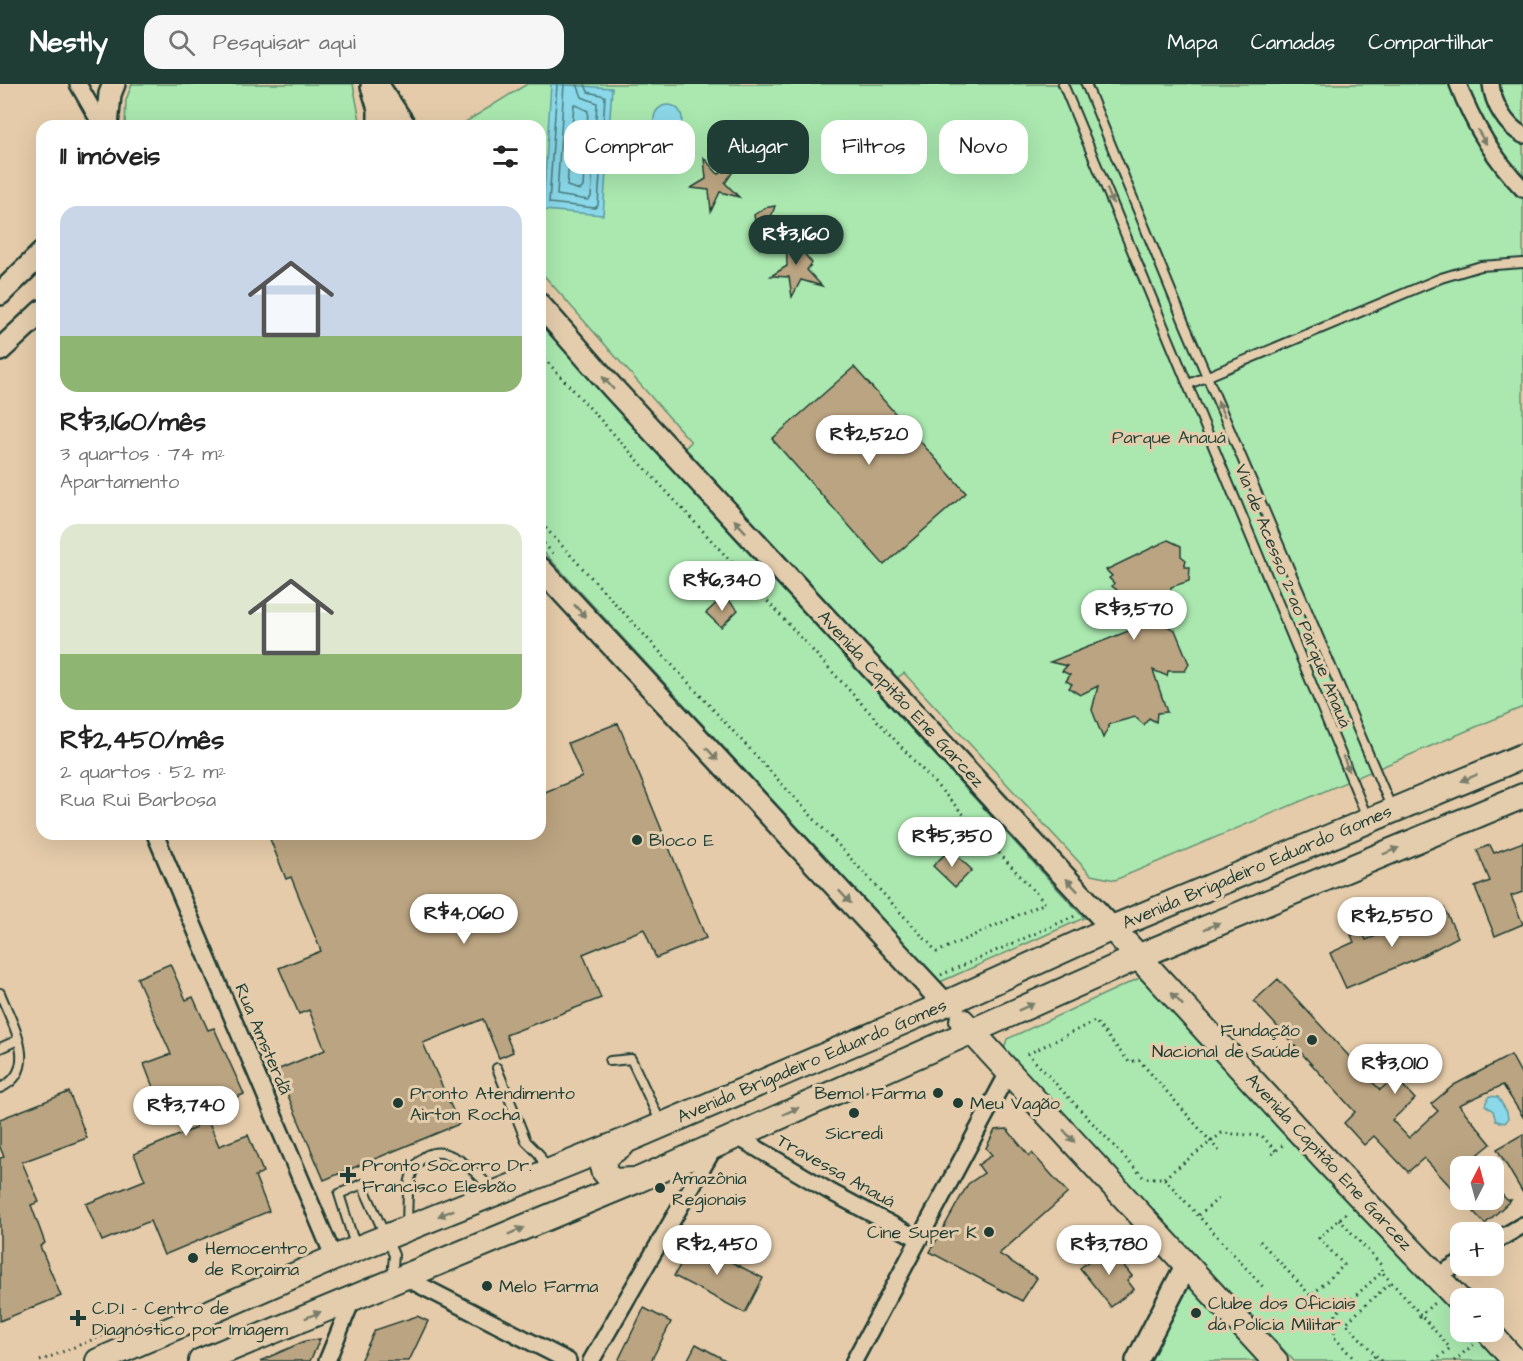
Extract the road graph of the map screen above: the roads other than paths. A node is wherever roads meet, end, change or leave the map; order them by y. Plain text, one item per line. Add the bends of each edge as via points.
1 (78, 84) edge
2 (114, 84) edge
3 (371, 84) edge
4 (377, 84) edge
5 (1063, 84) edge
6 (1086, 84) edge
7 (1458, 84) edge
8 (1491, 84) edge
9 (99, 120) edge
10 (108, 120) edge
11 (379, 120) edge
12 (401, 120) edge
13 (1523, 135) edge
14 (1523, 189) edge
15 (36, 259) edge
16 (1523, 263) edge
17 (0, 294) edge
18 (546, 312) edge
19 (36, 316) edge
20 (0, 350) edge
21 (1207, 376) junction
22 (1189, 384) junction
23 (548, 562) edge
24 (1523, 756) edge
25 (1523, 796) edge
26 (1393, 810) junction
27 (1368, 820) junction
28 (158, 840) edge
29 (1112, 928) junction
30 (1138, 957) junction
31 (0, 993) edge
32 (945, 1004) junction
33 (973, 1031) junction
34 (18, 1040) junction
35 (0, 1048) edge
36 (610, 1061) dead end
37 (497, 1068) dead end
38 (1009, 1071) junction
39 (0, 1089) edge
40 (662, 1125) junction
41 (632, 1138) junction
42 (726, 1140) junction
43 (553, 1169) junction
44 (638, 1180) junction
45 (495, 1193) junction
46 (576, 1204) junction
47 (1523, 1225) edge
48 (396, 1233) junction
49 (1504, 1236) edge
50 (917, 1238) junction
51 (357, 1249) junction
52 (334, 1258) junction
53 (1186, 1264) junction
54 (1450, 1268) edge
55 (1437, 1276) junction
56 (397, 1280) junction
57 (1450, 1290) edge
58 (353, 1298) junction
59 (1487, 1342) edge
60 (100, 1360) edge
61 (128, 1361) edge
62 (201, 1361) edge
63 (327, 1361) edge
64 (568, 1361) edge
65 (591, 1361) edge
66 (854, 1361) edge
67 (1137, 1361) edge
68 (1275, 1361) edge
69 (1515, 1361) edge

1 - 9 street
2 - 10 street
3 - 11 street
4 - 12 street
5 -> 22 lane, Via de Acesso 2 ao Parque Anauá
6 - 21 lane, Via de Acesso 2 ao Parque Anauá
7 -> 14 street via 1470,118 1501,167
8 - 13 street via 1492,97 1512,129
15 - 17 street
16 - 21 lane via 1481,266 1441,278
29 -> 18 street, Avenida Capitão Ene Garcez
19 - 20 street
21 - 22 lane
26 -> 21 lane, Via de Acesso 2 ao Parque Anauá
22 -> 27 lane, Via de Acesso 2 ao Parque Anauá
23 -> 32 street
24 -> 26 main road, Avenida Brigadeiro Eduardo Gomes
30 -> 25 main road, Avenida Brigadeiro Eduardo Gomes
26 - 27 main road, Avenida Brigadeiro Eduardo Gomes
27 - 29 main road, Avenida Brigadeiro Eduardo Gomes
28 - 52 street, Rua Amsterdã
29 - 30 main road, Avenida Capitão Ene Garcez
29 - 32 main road, Avenida Brigadeiro Eduardo Gomes
33 -> 30 main road, Avenida Brigadeiro Eduardo Gomes
55 -> 30 main road, Avenida Capitão Ene Garcez
31 - 34 lane
32 - 33 main road
32 - 40 main road, Avenida Brigadeiro Eduardo Gomes
33 - 38 main road
42 -> 33 main road, Avenida Brigadeiro Eduardo Gomes
34 - 35 lane
34 - 39 lane via 20,1074
36 - 40 lane via 632,1059
37 - 43 lane via 526,1141
38 - 50 street
38 -> 53 main road
40 - 41 main road, Avenida Brigadeiro Eduardo Gomes
41 - 43 main road, Avenida Brigadeiro Eduardo Gomes
41 - 44 main road via 605,1157 603,1170 612,1181
42 - 44 main road, Avenida Brigadeiro Eduardo Gomes
42 - 50 street, Travessa Anauá
42 - 65 street
43 - 45 main road, Avenida Brigadeiro Eduardo Gomes
43 - 46 main road via 587,1164 598,1172 596,1187
44 - 46 main road, Avenida Brigadeiro Eduardo Gomes
45 -> 48 main road, Avenida Brigadeiro Eduardo Gomes
45 - 48 lane via 456,1156 430,1155 420,1160 414,1170
56 -> 46 main road, Avenida Brigadeiro Eduardo Gomes
47 - 49 street
48 - 51 main road, Avenida Brigadeiro Eduardo Gomes
48 - 51 lane via 362,1184 339,1194
48 - 56 lane
50 - 66 street
51 - 52 main road, Avenida Brigadeiro Eduardo Gomes
52 - 60 main road, Avenida Brigadeiro Eduardo Gomes
53 - 67 street
53 - 68 main road
54 - 55 street
55 - 57 main road, Avenida Capitão Ene Garcez
56 - 58 main road, Avenida Brigadeiro Eduardo Gomes
56 - 64 street
62 -> 58 main road, Avenida Brigadeiro Eduardo Gomes
58 - 63 street
59 - 69 main road
60 - 61 main road

